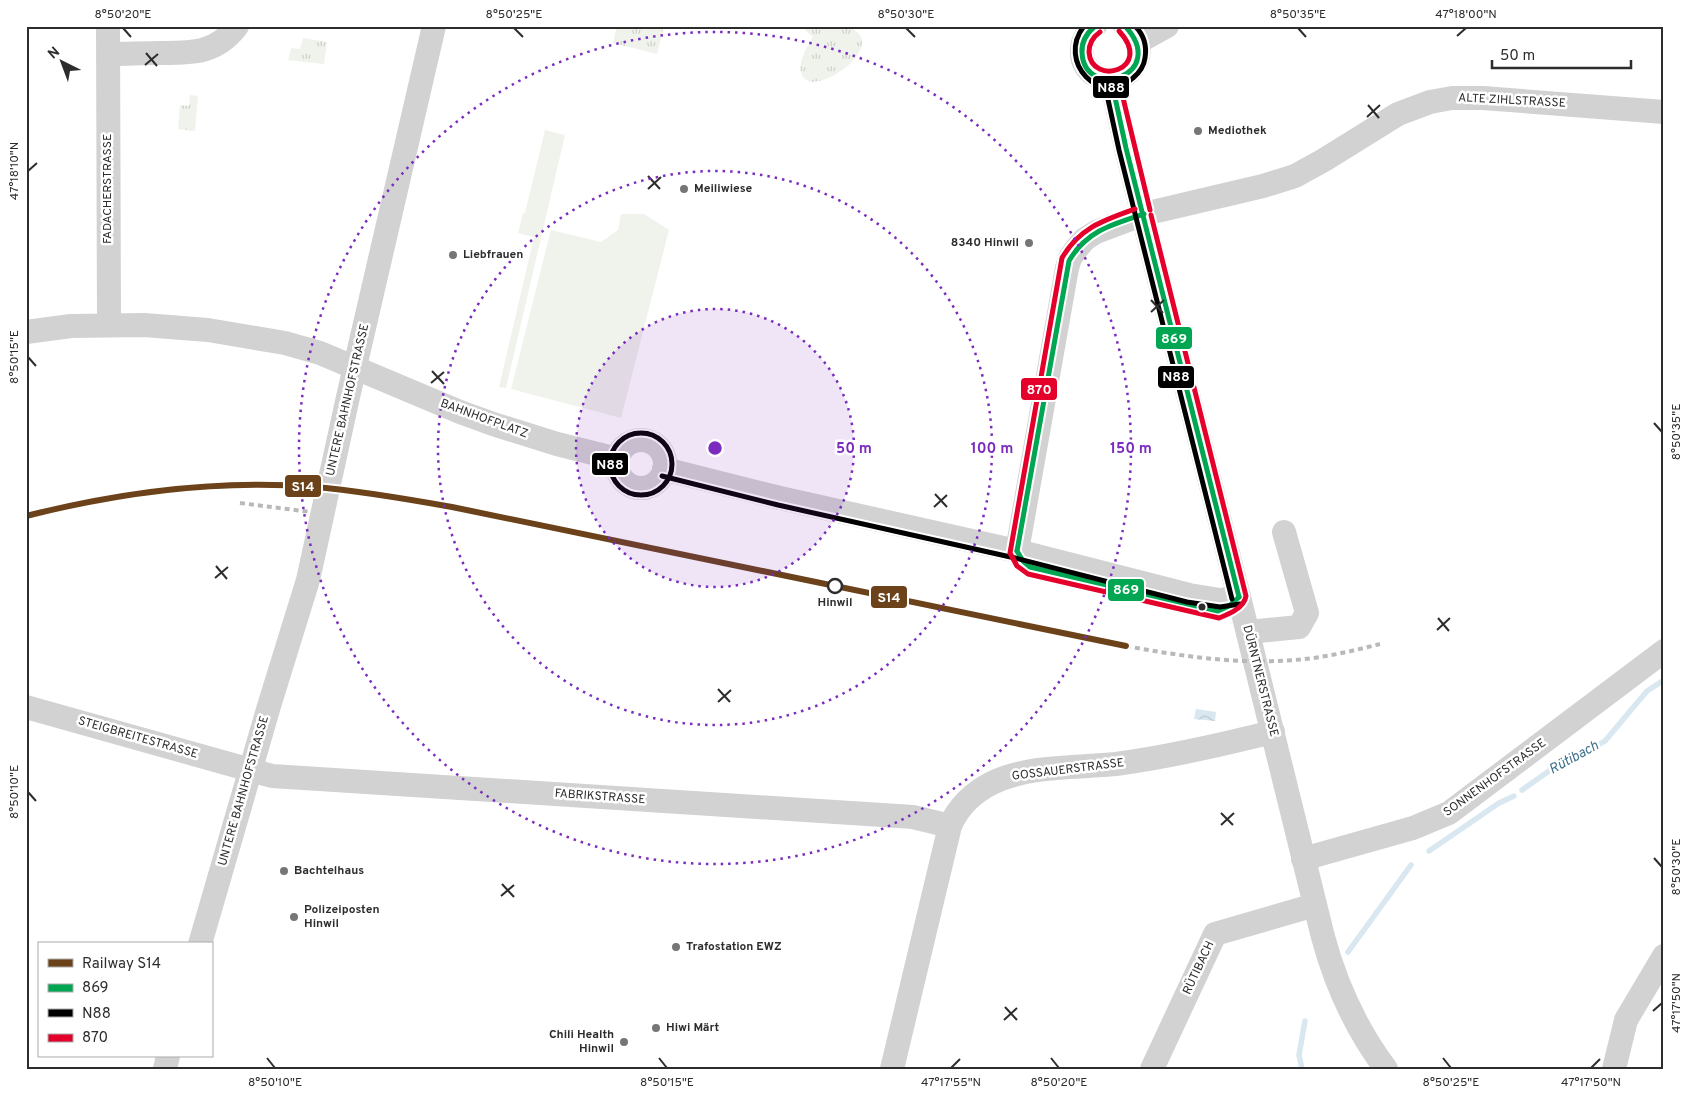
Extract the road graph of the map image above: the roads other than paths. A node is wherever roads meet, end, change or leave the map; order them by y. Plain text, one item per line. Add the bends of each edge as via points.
1 (108, 26) edge
2 (236, 26) edge
3 (434, 26) edge
4 (1095, 26) edge
5 (1167, 26) edge
6 (1131, 34) edge
7 (109, 54) junction
8 (1111, 79) junction
9 (1664, 112) edge
10 (1144, 214) junction
11 (109, 324) junction
12 (26, 332) edge
13 (355, 366) junction
14 (617, 459) junction
15 (664, 469) junction
16 (1284, 532) dead end
17 (1017, 552) junction
18 (1239, 597) junction
19 (1248, 632) junction
20 (1664, 651) edge
21 (26, 707) edge
22 (1272, 732) junction
23 (250, 771) junction
24 (950, 826) junction
25 (1304, 859) junction
26 (1315, 905) junction
27 (201, 942) edge
28 (1664, 956) edge
29 (892, 1069) edge
30 (1152, 1069) edge
31 (1386, 1069) edge
32 (1614, 1069) edge

1 - 7 street, FADACHERSTRASSE
2 - 7 street via 223,40 197,52
3 - 13 street, UNTERE BAHNHOFSTRASSE
4 - 8 street via 1082,43 1083,60 1094,74
5 - 6 street
6 - 8 street via 1139,51 1134,68 1120,78
7 - 11 street, FADACHERSTRASSE
8 - 10 street, DÜRNTNERSTRASSE
9 - 10 street, ALTE ZIHLSTRASSE via 1484,98 1442,99 1398,114 1295,176
10 - 17 street, ALTE ZIHLSTRASSE via 1093,234 1076,248 1069,261
10 - 18 street, DÜRNTNERSTRASSE
11 - 12 street, BAHNHOFPLATZ
11 - 13 street, BAHNHOFPLATZ via 190,328 246,337 304,348
13 - 14 street, BAHNHOFPLATZ via 493,424
13 - 23 street, UNTERE BAHNHOFSTRASSE via 308,580
14 - 15 street via 619,474 630,486 638,488 652,485
14 - 15 street via 628,444 646,441 653,443 663,455
15 - 17 street
16 - 19 street via 1307,613 1299,627
17 - 18 street via 1189,595 1220,600
18 - 19 street, DÜRNTNERSTRASSE
19 - 22 street, DÜRNTNERSTRASSE
20 - 25 street, SONNENHOFSTRASSE via 1449,813 1413,828
21 - 23 street, STEIGBREITESTRASSE
22 - 24 street, GOSSAUERSTRASSE via 1152,758 1014,775 976,793
22 - 25 street, DÜRNTNERSTRASSE
23 - 24 street, FABRIKSTRASSE via 272,776 914,817
23 - 27 street, UNTERE BAHNHOFSTRASSE
24 - 29 street, GOSSAUERSTRASSE
25 - 26 street, DÜRNTNERSTRASSE
26 - 30 street, RÜTIBACH via 1215,934
26 - 31 street, DÜRNTNERSTRASSE via 1338,984 1362,1034
28 - 32 street via 1626,1020

